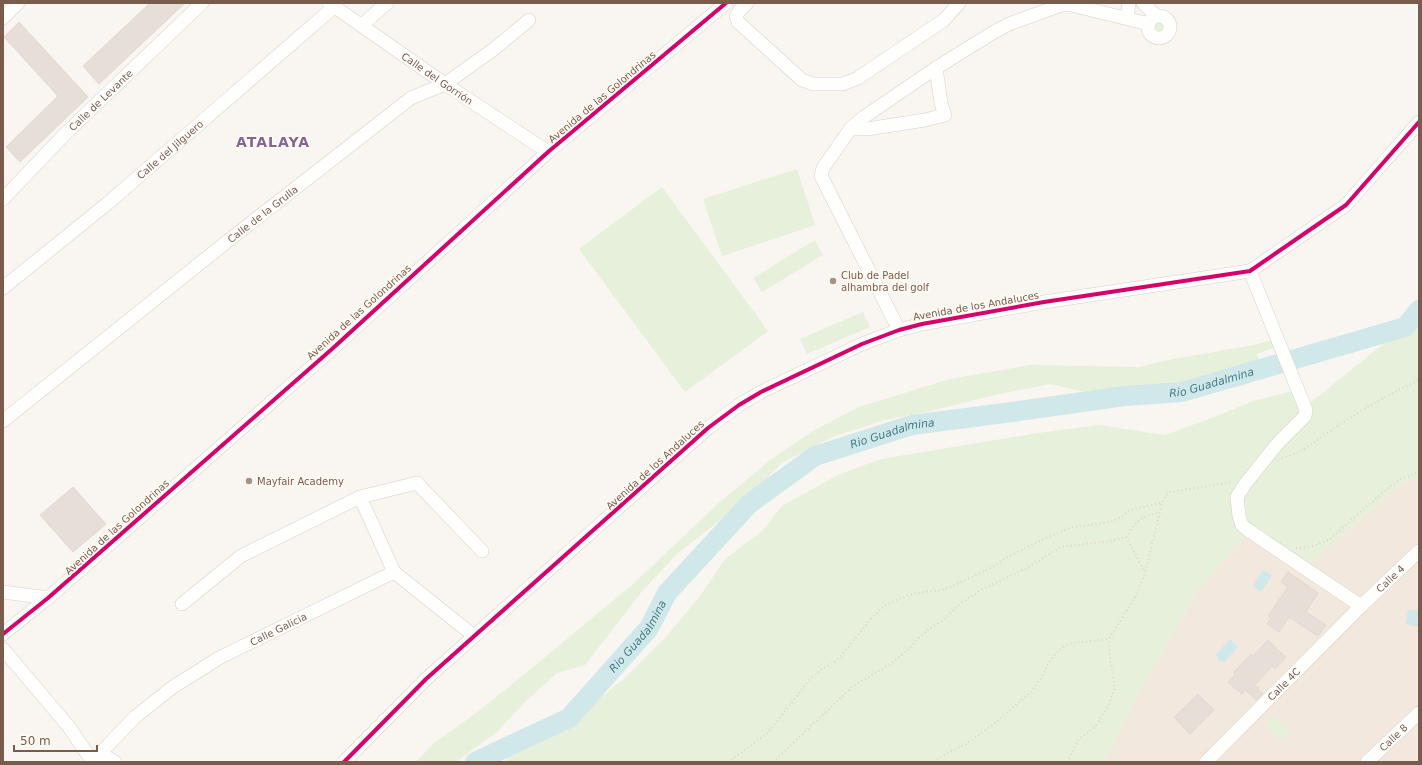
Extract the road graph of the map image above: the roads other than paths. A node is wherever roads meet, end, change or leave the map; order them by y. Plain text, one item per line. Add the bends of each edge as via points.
1 (202, 3) edge
2 (386, 3) edge
3 (726, 3) edge
4 (747, 3) edge
5 (959, 3) edge
6 (1130, 3) edge
7 (1143, 3) edge
8 (18, 4) edge
9 (331, 5) edge
10 (3, 18) edge
11 (1127, 18) junction
12 (529, 20) dead end
13 (362, 25) junction
14 (936, 68) junction
15 (445, 84) junction
16 (1419, 122) edge
17 (851, 128) junction
18 (548, 152) junction
19 (3, 200) edge
20 (1250, 271) junction
21 (3, 288) edge
22 (900, 330) junction
23 (3, 421) edge
24 (360, 498) junction
25 (482, 551) dead end
26 (1419, 551) edge
27 (394, 572) junction
28 (3, 592) edge
29 (48, 598) junction
30 (182, 604) dead end
31 (1361, 606) junction
32 (3, 634) edge
33 (474, 636) junction
34 (3, 648) edge
35 (1419, 713) edge
36 (94, 759) edge
37 (115, 762) edge
38 (344, 762) edge
39 (1206, 762) edge
40 (1367, 762) edge

1 - 19 street, Calle de Levante via 65,134
2 - 13 street
3 - 18 street, Avenida de las Golondrinas
4 - 5 street via 736,16 738,22 802,80 813,84 843,84 858,78 944,20
6 - 11 street
7 - 11 street via 1153,20
8 - 10 street
9 - 13 street, Calle del Gorrión
9 - 21 street, Calle del Jilguero via 108,203
11 - 14 street via 1067,4 1059,6 1009,24
12 - 15 street, Calle de la Grulla
13 - 15 street, Calle del Gorrión
14 - 17 street
14 - 17 street via 945,115 867,129
15 - 18 street, Calle del Gorrión
15 - 23 street, Calle de la Grulla via 411,98
16 - 20 street, Avenida de los Andaluces via 1346,205
17 - 22 street via 823,168 821,176
18 - 29 street, Avenida de las Golondrinas via 332,349
20 - 22 street, Avenida de los Andaluces via 1044,302
20 - 31 street via 1306,410 1305,416 1278,443 1245,484 1237,497 1239,516 1242,525 1248,530
22 - 33 street, Avenida de los Andaluces via 862,344 739,405 708,428
24 - 25 street via 417,483
24 - 27 street
24 - 30 street via 241,556
26 - 31 street, Calle 4
27 - 33 street
27 - 36 street, Calle Galicia via 219,658 173,687 135,717
28 - 29 street
29 - 32 street, Avenida de las Golondrinas
31 - 39 street, Calle 4C
33 - 38 street, Avenida de los Andaluces via 426,679
34 - 36 street
35 - 40 street, Calle 8
36 - 37 street

